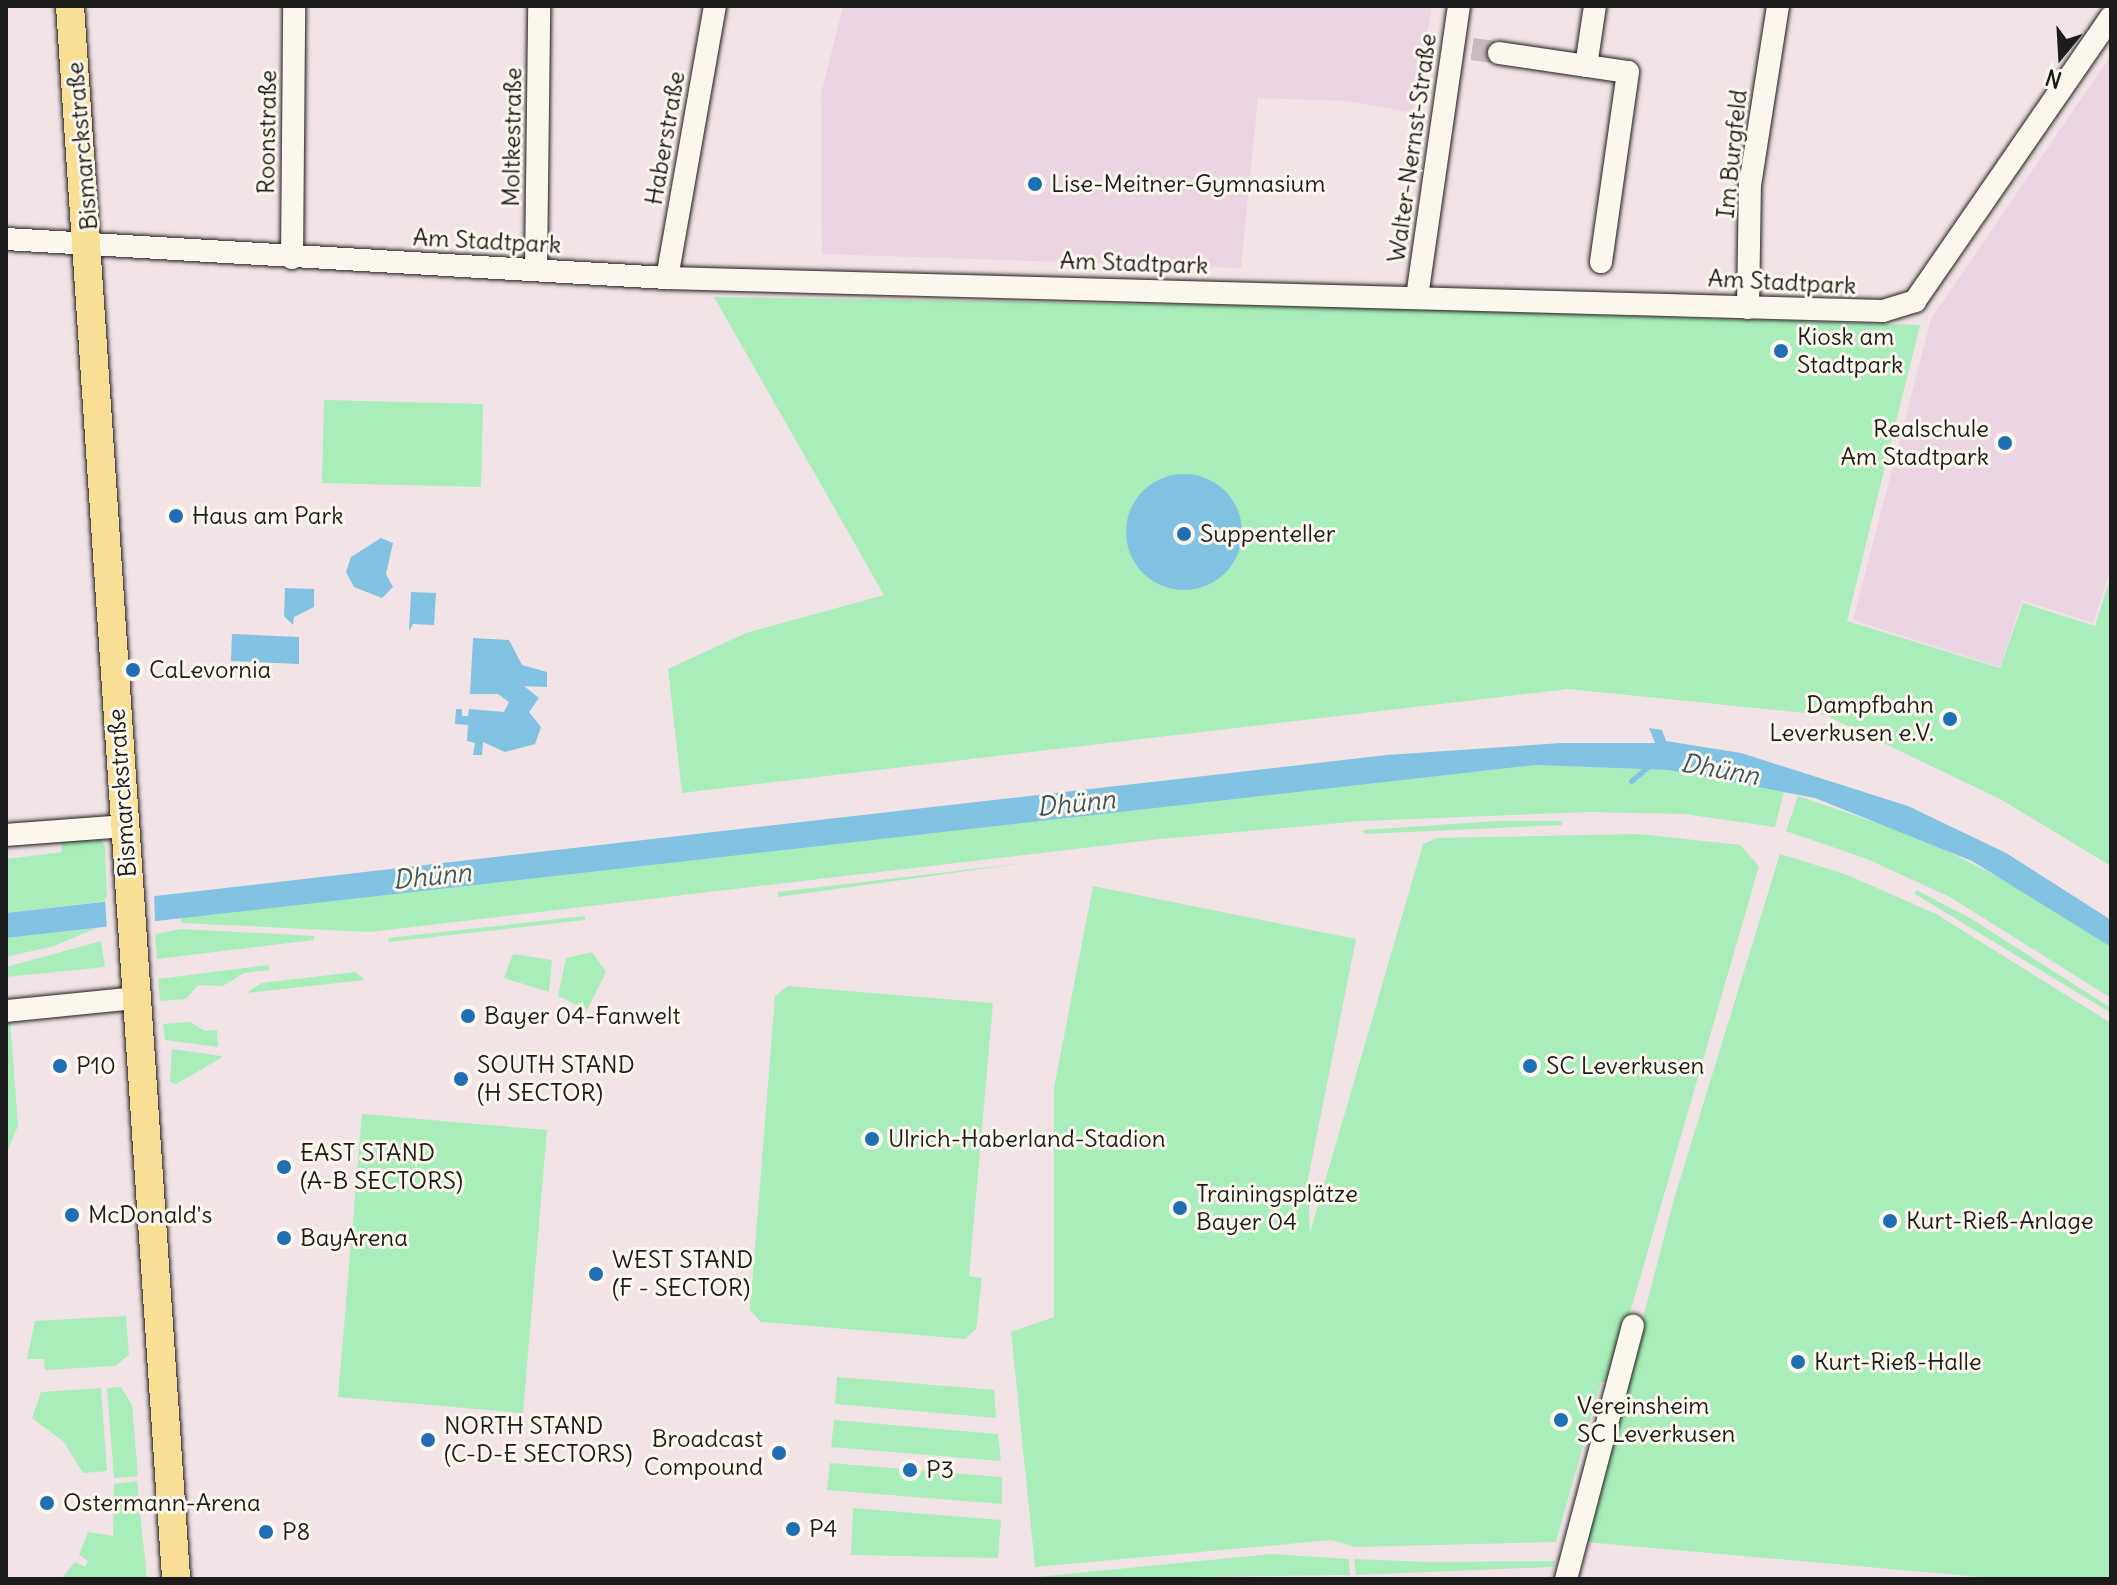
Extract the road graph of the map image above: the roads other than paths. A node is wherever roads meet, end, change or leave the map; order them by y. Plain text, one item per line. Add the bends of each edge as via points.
1 (70, 6) edge
2 (294, 6) edge
3 (539, 6) edge
4 (715, 6) edge
5 (1459, 6) edge
6 (1595, 6) edge
7 (1778, 6) edge
8 (2111, 17) edge
9 (1499, 53) tunnel mouth
10 (1586, 66) junction
11 (6, 239) edge
12 (90, 244) junction
13 (292, 258) junction
14 (1601, 262) dead end
15 (536, 269) junction
16 (667, 278) junction
17 (1417, 297) junction
18 (1748, 308) junction
19 (125, 826) junction
20 (6, 835) edge
21 (136, 998) junction
22 (6, 1011) edge
23 (1633, 1326) dead end
24 (176, 1579) edge
25 (1566, 1579) edge

1 - 12 main road, Bismarckstraße
2 - 13 street, Roonstraße
3 - 15 street, Moltkestraße
4 - 16 street, Haberstraße
5 - 17 street, Walter-Nernst-Straße via 1463,47
6 - 10 street
7 - 18 street, Im Burgfeld via 1750,185
8 - 18 street, Am Stadtpark via 1915,301 1883,311
9 - 10 street
10 - 14 street via 1628,72
11 - 12 street, Am Stadtpark
12 - 13 street, Am Stadtpark
12 - 19 main road, Bismarckstraße
13 - 15 street, Am Stadtpark
15 - 16 street, Am Stadtpark
16 - 17 street, Am Stadtpark
17 - 18 street, Am Stadtpark
19 - 20 street
19 - 21 main road, Bismarckstraße
21 - 22 street
21 - 24 main road, Bismarckstraße
23 - 25 street

